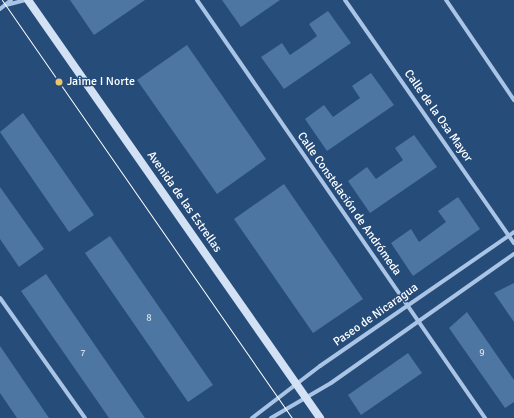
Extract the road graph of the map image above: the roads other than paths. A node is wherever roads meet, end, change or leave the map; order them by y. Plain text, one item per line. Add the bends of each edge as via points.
1 (11, 0) edge
2 (27, 0) edge
3 (196, 0) edge
4 (345, 0) edge
5 (446, 0) edge
6 (6, 5) junction
7 (0, 10) edge
8 (514, 100) edge
9 (514, 232) edge
10 (509, 235) junction
11 (514, 243) edge
12 (514, 254) edge
13 (0, 298) edge
14 (407, 306) junction
15 (418, 321) junction
16 (297, 384) junction
17 (306, 397) junction
18 (85, 418) edge
19 (252, 418) edge
20 (271, 418) edge
21 (320, 418) edge
22 (485, 418) edge

1 - 6 street
2 - 6 street
2 - 16 street, Avenida de las Estrellas
3 - 14 street, Calle Constelación de Andrómeda
4 - 10 street, Calle de la Osa Mayor
5 - 8 street
6 - 7 street
9 - 10 street, Paseo de Nicaragua
10 - 11 street, Calle de la Osa Mayor
10 - 14 street, Paseo de Nicaragua
12 - 15 street
13 - 18 street
14 - 15 street, Calle Constelación de Andrómeda
14 - 16 street, Paseo de Nicaragua
15 - 17 street
15 - 22 street, Calle Constelación de Andrómeda
16 - 17 street, Avenida de las Estrellas
16 - 19 street, Paseo de Nicaragua
17 - 20 street
17 - 21 street, Avenida de las Estrellas

